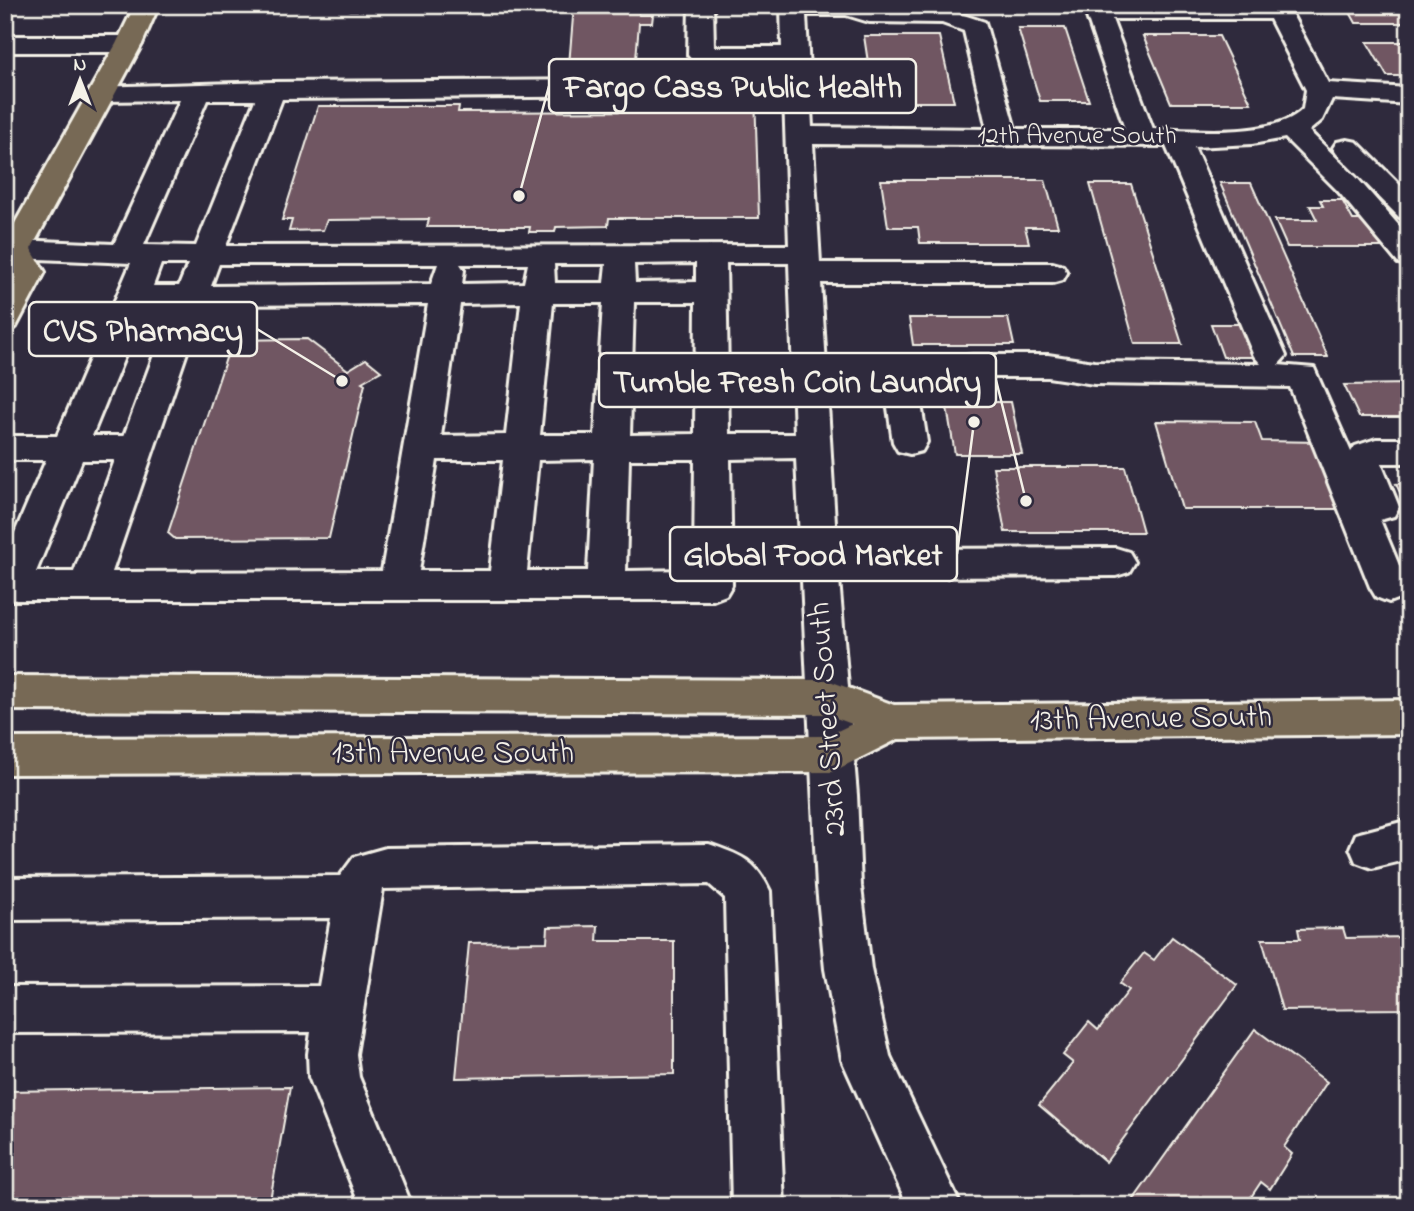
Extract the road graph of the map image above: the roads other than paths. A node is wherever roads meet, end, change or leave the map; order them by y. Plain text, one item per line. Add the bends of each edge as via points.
1 (147, 5) edge
2 (702, 5) edge
3 (793, 7) edge
4 (1277, 8) edge
5 (5, 44) edge
6 (129, 44) junction
7 (796, 71) junction
8 (272, 90) junction
9 (198, 91) junction
10 (102, 93) junction
11 (1409, 96) edge
12 (1308, 111) junction
13 (817, 136) junction
14 (1142, 137) junction
15 (1176, 137) junction
16 (1003, 138) junction
17 (1409, 211) edge
18 (10, 252) edge
19 (138, 254) junction
20 (452, 254) junction
21 (542, 254) junction
22 (621, 254) junction
23 (710, 254) junction
24 (207, 255) junction
25 (1409, 256) edge
26 (805, 263) junction
27 (1052, 273) dead end
28 (619, 292) junction
29 (711, 292) junction
30 (538, 293) junction
31 (445, 294) junction
32 (132, 296) junction
33 (191, 296) junction
34 (5, 320) edge
35 (1270, 356) dead end
36 (900, 376) junction
37 (810, 377) junction
38 (910, 442) dead end
39 (813, 446) junction
40 (522, 447) junction
41 (612, 447) junction
42 (712, 447) junction
43 (5, 448) edge
44 (69, 448) junction
45 (137, 448) junction
46 (422, 448) junction
47 (1409, 451) edge
48 (818, 553) junction
49 (1116, 562) dead end
50 (1399, 579) edge
51 (398, 586) junction
52 (507, 586) junction
53 (606, 586) junction
54 (88, 587) junction
55 (5, 693) edge
56 (827, 697) junction
57 (1409, 717) edge
58 (892, 722) junction
59 (832, 754) junction
60 (5, 756) edge
61 (357, 897) junction
62 (5, 899) edge
63 (340, 1009) junction
64 (5, 1010) edge
65 (386, 1206) edge
66 (758, 1206) edge
67 (935, 1206) edge

1 - 6 main road
2 - 7 street via 701,55
3 - 7 street, 23rd Street South
3 - 16 street via 945,16 976,27
4 - 12 street
4 - 14 street via 1097,11
5 - 6 street
6 - 10 main road
7 - 8 street
7 - 13 street, 23rd Street South
8 - 9 street
8 - 24 street
9 - 10 street
9 - 19 street
10 - 18 main road
11 - 12 street, 12th Avenue South
12 - 15 street, 12th Avenue South via 1241,136
12 - 17 street
12 - 25 street via 1348,185
13 - 16 street, 12th Avenue South
13 - 26 street, 23rd Street South
14 - 15 street, 12th Avenue South
14 - 16 street, 12th Avenue South
15 - 35 street
18 - 19 street
18 - 34 main road via 30,272
19 - 24 street
19 - 32 street
20 - 21 street
20 - 24 street
20 - 31 street
21 - 22 street
21 - 30 street
22 - 23 street
22 - 28 street
23 - 26 street
23 - 29 street
24 - 33 street
26 - 27 street
26 - 37 street, 23rd Street South
28 - 29 street
28 - 30 street
28 - 41 street
29 - 42 street
30 - 31 street
30 - 40 street
31 - 33 street
31 - 46 street
32 - 33 street
32 - 44 street
33 - 45 street
36 - 37 street
36 - 38 street
36 - 50 street via 973,366 1302,376
37 - 39 street, 23rd Street South
39 - 42 street
39 - 48 street, 23rd Street South
40 - 41 street
40 - 46 street
40 - 52 street
41 - 42 street
41 - 53 street
42 - 53 street via 713,585
43 - 44 street
44 - 45 street
44 - 54 street via 11,587
45 - 54 street
46 - 51 street
47 - 50 street via 1376,451 1363,463
48 - 49 street via 874,553 914,564
48 - 56 street, 23rd Street South
51 - 52 street
51 - 54 street
52 - 53 street
55 - 56 main road, 13th Avenue South
56 - 58 main road, 13th Avenue South
56 - 59 street, 23rd Street South
57 - 58 main road, 13th Avenue South
58 - 59 main road, 13th Avenue South
59 - 60 main road, 13th Avenue South
59 - 67 street, 23rd Street South via 842,915 866,1060
61 - 62 street
61 - 63 street
61 - 66 street via 360,882 370,871 386,868 709,864 731,872 747,891
63 - 64 street
63 - 65 street via 332,1054 334,1077

